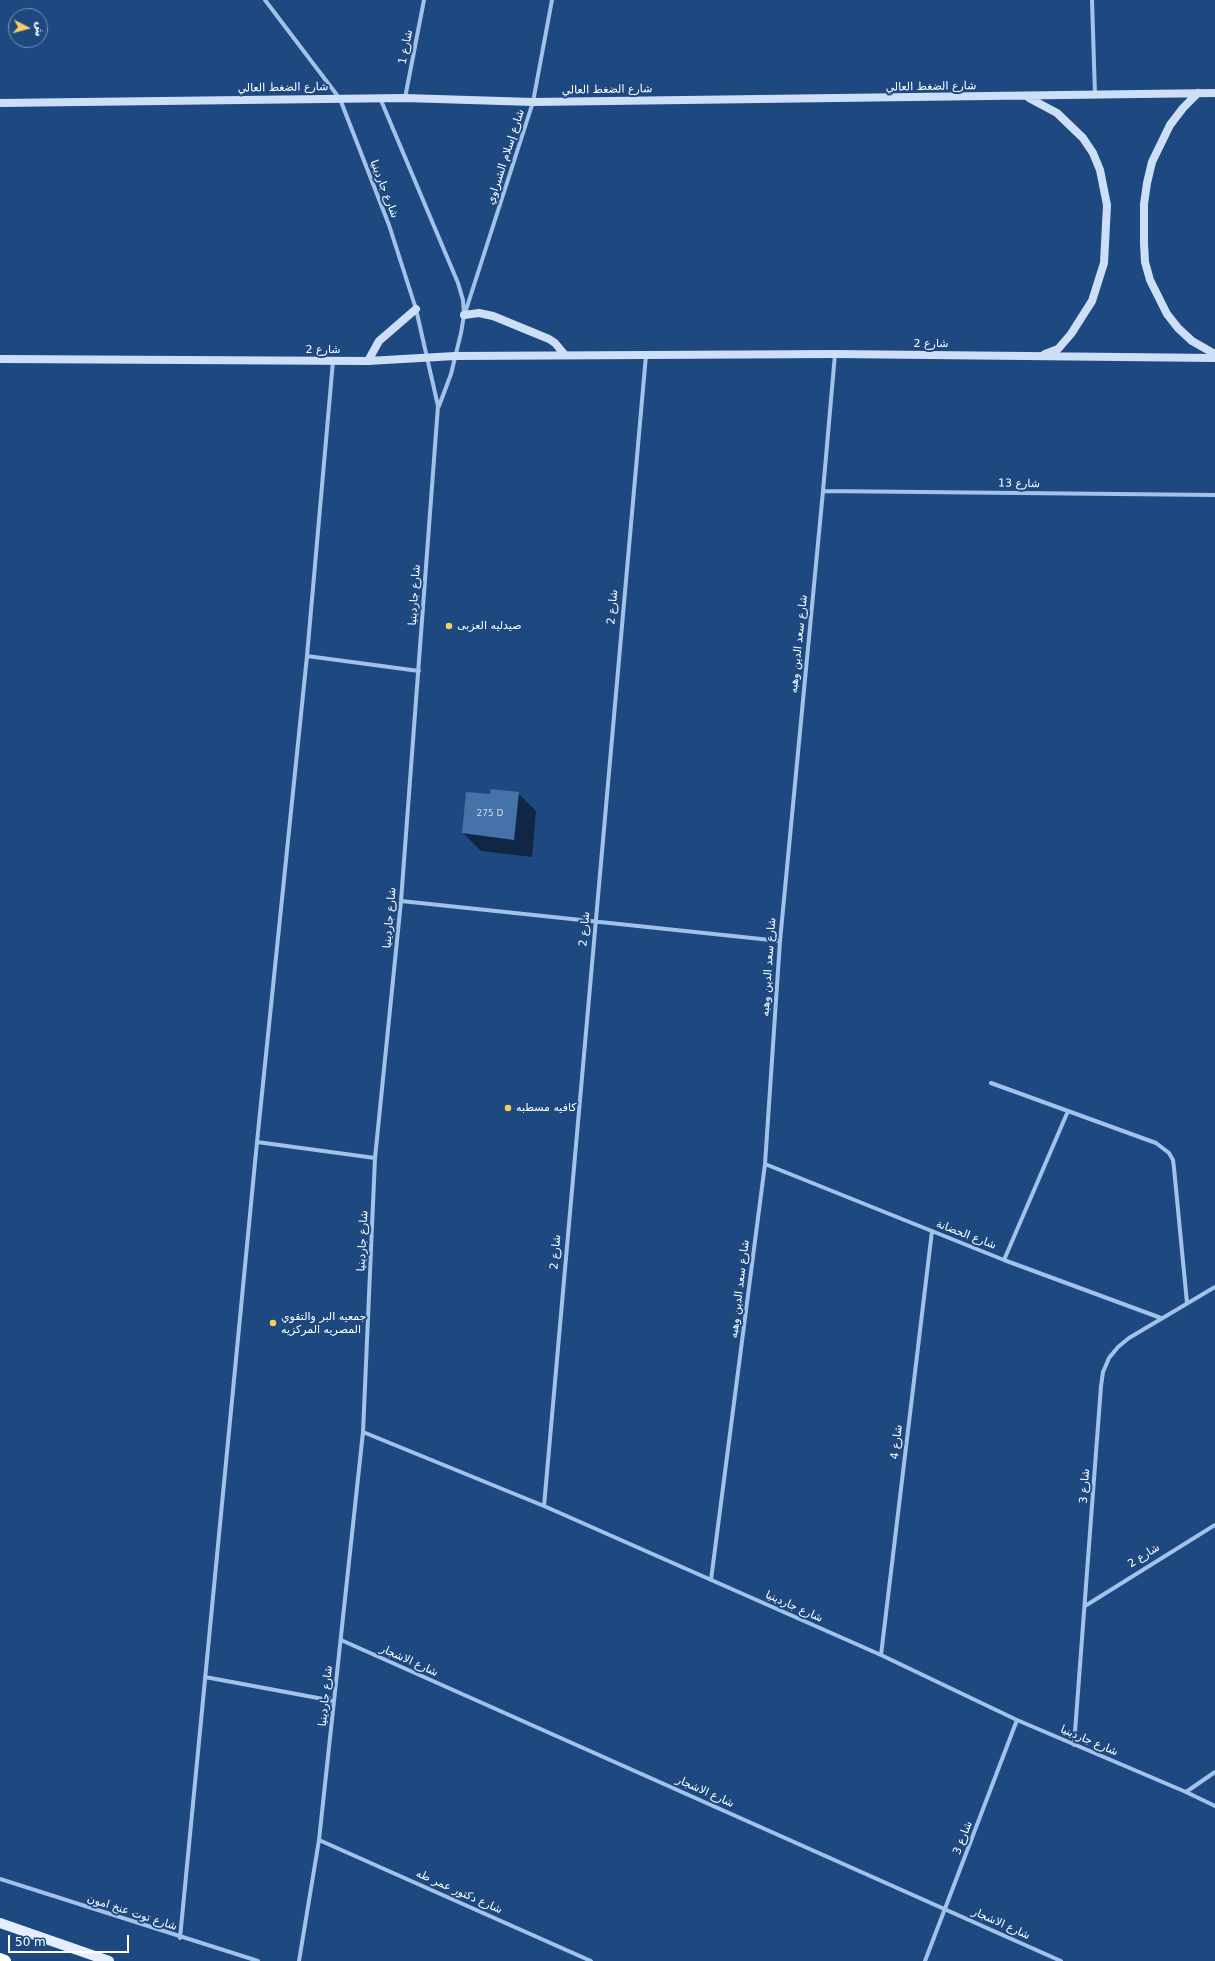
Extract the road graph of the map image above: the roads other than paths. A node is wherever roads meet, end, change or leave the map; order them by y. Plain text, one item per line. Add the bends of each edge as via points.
1 (265, 0) edge
2 (424, 0) edge
3 (552, 0) edge
4 (1092, 0) edge
5 (1198, 93) junction
6 (1215, 93) edge
7 (1095, 94) junction
8 (1026, 96) junction
9 (380, 98) junction
10 (406, 98) junction
11 (340, 99) junction
12 (533, 102) junction
13 (0, 103) edge
14 (416, 309) junction
15 (464, 315) junction
16 (565, 354) junction
17 (835, 354) junction
18 (1215, 354) edge
19 (646, 355) junction
20 (455, 356) junction
21 (1043, 356) junction
22 (428, 358) junction
23 (1215, 358) edge
24 (0, 359) edge
25 (334, 361) junction
26 (368, 361) junction
27 (438, 406) junction
28 (823, 491) junction
29 (1215, 495) edge
30 (307, 656) junction
31 (419, 671) junction
32 (402, 901) junction
33 (596, 922) junction
34 (780, 941) junction
35 (991, 1083) dead end
36 (1068, 1111) junction
37 (257, 1142) junction
38 (376, 1158) junction
39 (765, 1164) junction
40 (932, 1231) junction
41 (1004, 1260) junction
42 (1215, 1287) edge
43 (1187, 1303) junction
44 (1162, 1318) junction
45 (362, 1432) junction
46 (544, 1506) junction
47 (1215, 1525) edge
48 (711, 1580) junction
49 (1085, 1606) junction
50 (341, 1640) junction
51 (881, 1655) junction
52 (205, 1676) junction
53 (334, 1701) junction
54 (1017, 1720) junction
55 (1074, 1745) junction
56 (1215, 1772) edge
57 (1186, 1792) junction
58 (1215, 1806) edge
59 (319, 1840) junction
60 (0, 1879) edge
61 (945, 1909) junction
62 (0, 1924) edge
63 (180, 1938) junction
64 (0, 1960) edge
65 (5, 1961) edge
66 (109, 1961) edge
67 (258, 1961) edge
68 (299, 1961) edge
69 (591, 1961) edge
70 (925, 1961) edge
71 (1061, 1961) edge

1 - 11 street, شارع جاردينيا
2 - 10 street, شارع 1
3 - 12 street, شارع إسلام الشبراوي
4 - 7 street
5 - 6 street, شارع الضغط العالي
5 - 7 street, شارع الضغط العالي
5 - 18 street via 1170,125 1152,162 1146,190 1144,243 1150,280 1166,314 1192,341
7 - 8 street, شارع الضغط العالي
8 - 12 street, شارع الضغط العالي
8 - 21 street via 1058,113 1083,138 1100,170 1107,206 1104,263 1092,301 1067,339 1058,349
9 - 10 street, شارع الضغط العالي
9 - 11 street, شارع الضغط العالي
9 - 15 street, شارع جاردينيا via 458,283
10 - 12 street, شارع الضغط العالي
11 - 13 street, شارع الضغط العالي
11 - 14 street, شارع جاردينيا via 389,225
12 - 15 street, شارع إسلام الشبراوي
14 - 22 street, شارع جاردينيا
14 - 26 street via 379,341
15 - 16 street via 479,313 493,316 555,343
15 - 20 street, شارع جاردينيا
16 - 19 street, شارع 2
16 - 20 street, شارع 2
17 - 19 street, شارع 2
17 - 21 street, شارع 2
17 - 28 street, شارع سعد الدين وهبه
19 - 33 street, شارع 2
20 - 22 street, شارع 2
20 - 27 street, شارع جاردينيا via 452,374
21 - 23 street, شارع 2
22 - 26 street, شارع 2
22 - 27 street, شارع جاردينيا
24 - 25 street, شارع 2
25 - 26 street, شارع 2
25 - 30 street
27 - 31 street, شارع جاردينيا
28 - 29 street, شارع 13
28 - 34 street, شارع سعد الدين وهبه
30 - 31 street
30 - 37 street
31 - 32 street, شارع جاردينيا
32 - 33 street
32 - 38 street, شارع جاردينيا
33 - 34 street
33 - 46 street, شارع 2
34 - 39 street, شارع سعد الدين وهبه
35 - 36 street
36 - 41 street
36 - 43 street via 1156,1143 1170,1153 1174,1168
37 - 38 street
37 - 52 street
38 - 45 street, شارع جاردينيا
39 - 40 street, شارع الحضانة
39 - 48 street, شارع سعد الدين وهبه
40 - 41 street, شارع الحضانة
40 - 51 street, شارع 4
41 - 44 street, شارع الحضانة
42 - 43 street, شارع 3
43 - 44 street, شارع 3
44 - 49 street, شارع 3 via 1118,1347 1109,1358 1103,1372
45 - 46 street, شارع جاردينيا
45 - 50 street, شارع جاردينيا
46 - 48 street, شارع جاردينيا
47 - 49 street, شارع 2
48 - 51 street, شارع جاردينيا
49 - 55 street, شارع 3
50 - 53 street, شارع جاردينيا
50 - 61 street, شارع الاشجار
51 - 54 street, شارع جاردينيا
52 - 53 street
52 - 63 street
53 - 59 street, شارع جاردينيا
54 - 55 street, شارع جاردينيا
54 - 61 street, شارع 3
55 - 57 street, شارع جاردينيا
56 - 57 street
57 - 58 street, شارع جاردينيا
59 - 68 street, شارع جاردينيا
59 - 69 street, شارع دكتور عمر طه
60 - 63 street, شارع توت عنخ امون
61 - 70 street, شارع 3
61 - 71 street, شارع الاشجار
62 - 66 main road
63 - 67 street, شارع توت عنخ امون
64 - 65 highway

